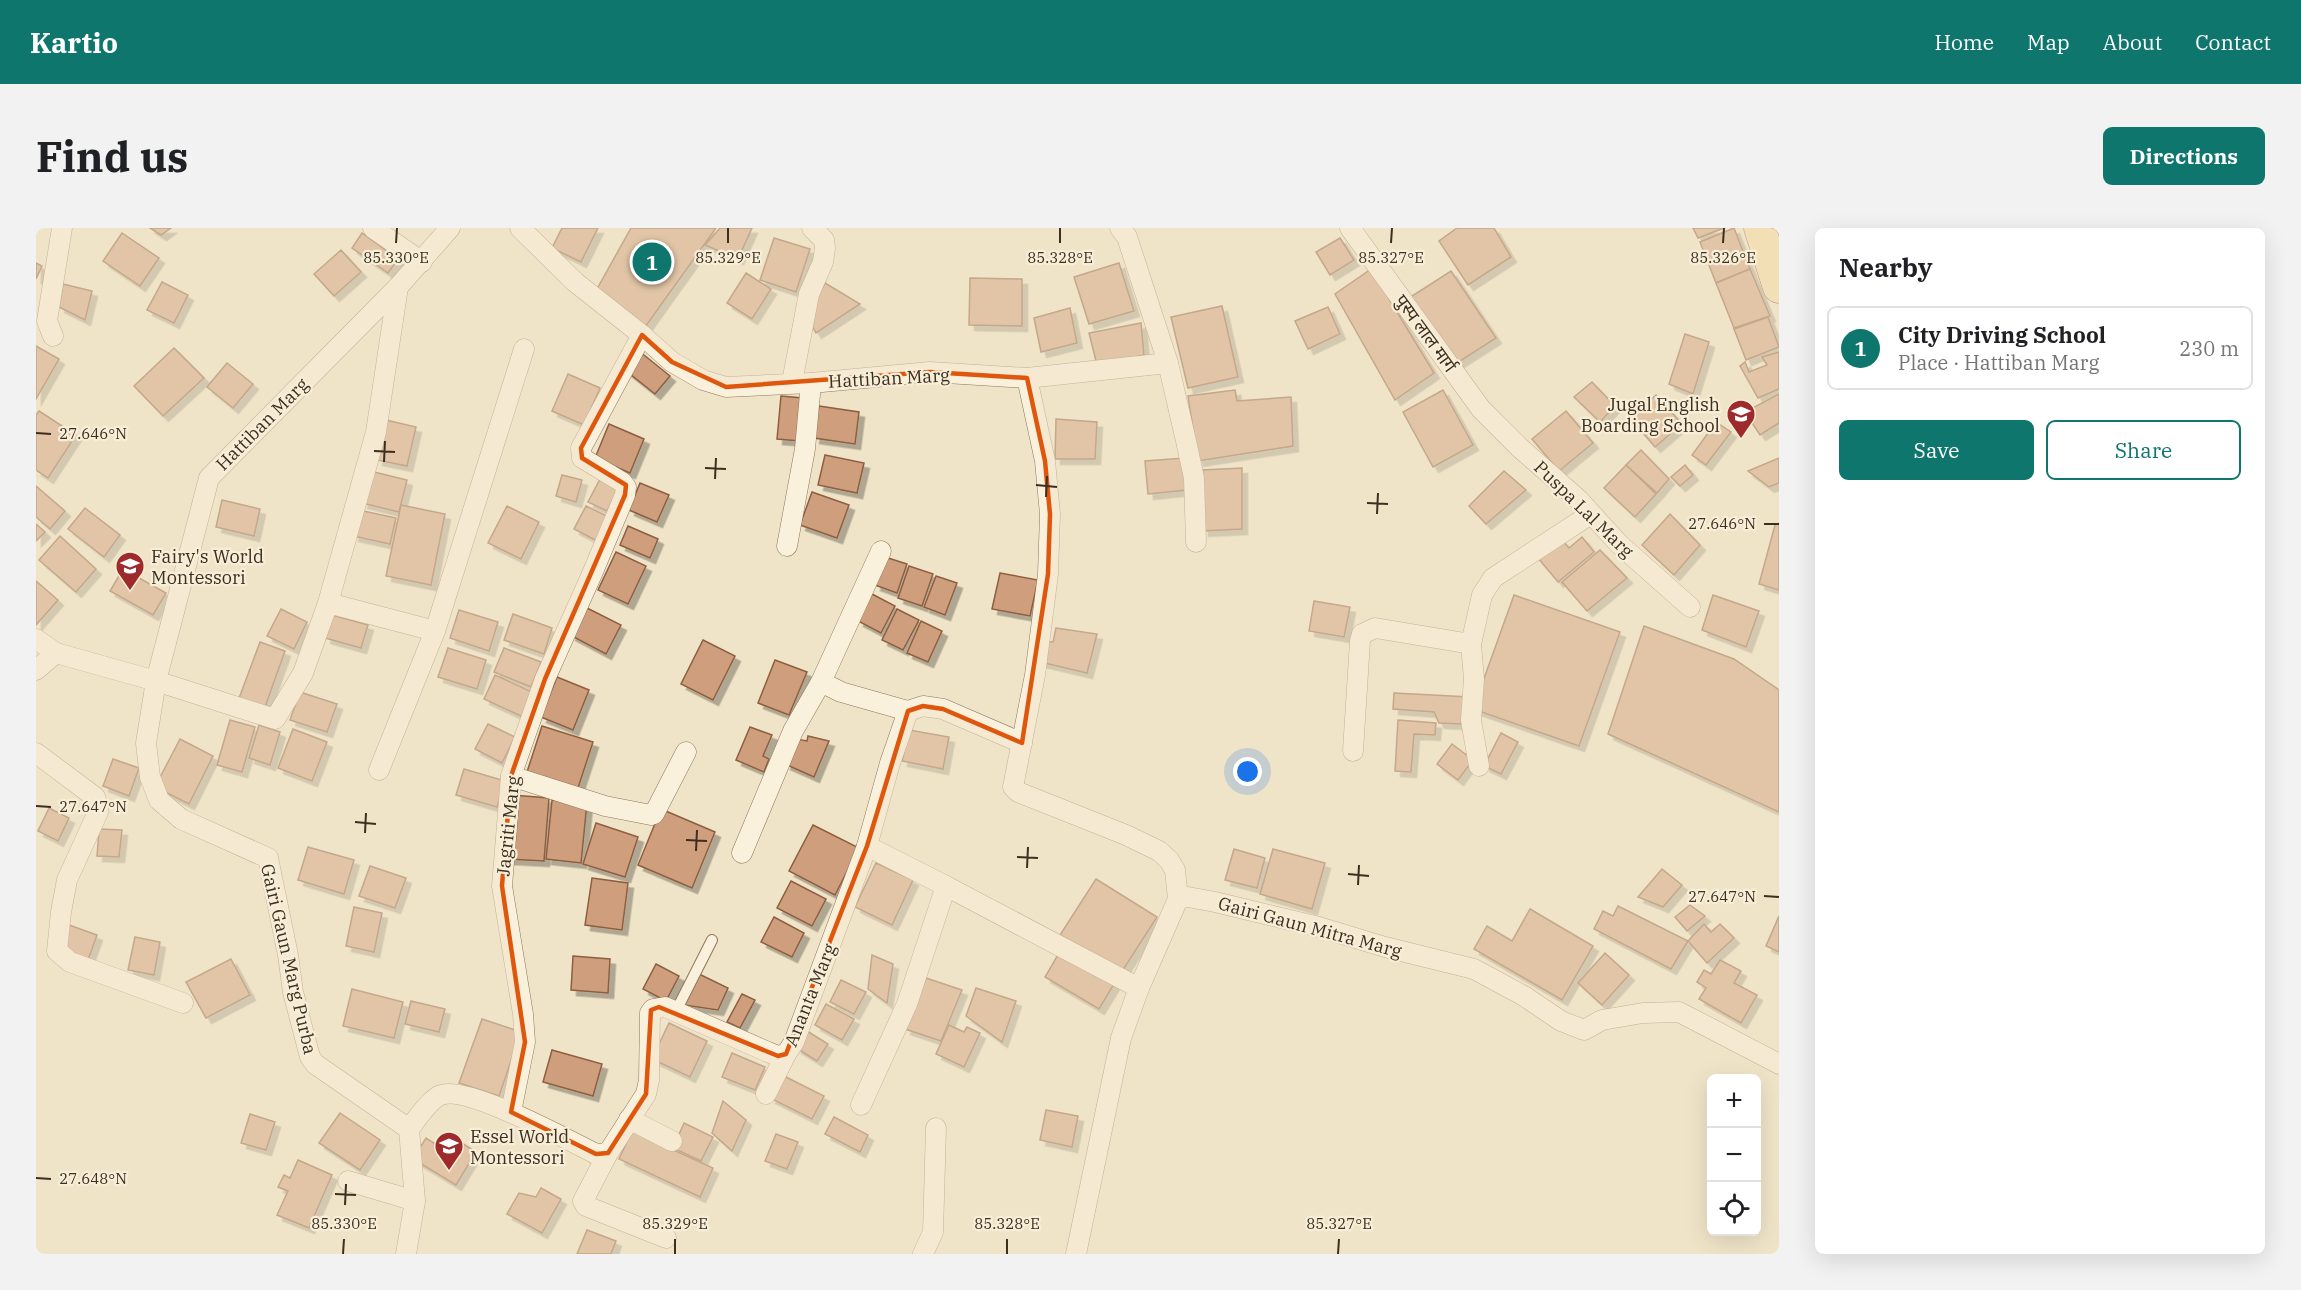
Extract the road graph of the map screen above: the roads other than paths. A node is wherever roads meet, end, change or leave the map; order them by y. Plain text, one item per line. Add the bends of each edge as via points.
1 (62, 228) edge
2 (373, 228) edge
3 (450, 228) edge
4 (520, 228) edge
5 (812, 228) edge
6 (1350, 228) edge
7 (1760, 228) edge
8 (1128, 231) edge
9 (422, 262) junction
10 (398, 287) junction
11 (1779, 287) edge
12 (642, 335) junction
13 (53, 336) dead end
14 (524, 349) dead end
15 (1168, 363) junction
16 (1027, 378) junction
17 (802, 382) junction
18 (1481, 409) joint
19 (1591, 514) junction
20 (1196, 542) dead end
21 (788, 546) dead end
22 (881, 551) dead end
23 (328, 603) junction
24 (1690, 607) dead end
25 (435, 631) junction
26 (36, 639) edge
27 (1471, 644) junction
28 (56, 653) junction
29 (36, 670) edge
30 (156, 681) junction
31 (821, 682) junction
32 (908, 711) junction
33 (1022, 743) junction
34 (1353, 751) dead end
35 (686, 752) dead end
36 (36, 753) edge
37 (1479, 766) dead end
38 (379, 770) dead end
39 (511, 776) junction
40 (867, 846) junction
41 (742, 853) dead end
42 (946, 886) junction
43 (1178, 899) junction
44 (712, 940) dead end
45 (1139, 988) junction
46 (183, 1003) dead end
47 (676, 1011) junction
48 (786, 1054) junction
49 (1779, 1064) edge
50 (766, 1094) dead end
51 (861, 1105) dead end
52 (511, 1112) junction
53 (629, 1119) junction
54 (936, 1128) dead end
55 (409, 1129) junction
56 (672, 1141) dead end
57 (608, 1153) junction
58 (348, 1180) dead end
59 (415, 1201) junction
60 (666, 1238) dead end
61 (406, 1254) edge
62 (923, 1254) edge
63 (1076, 1254) edge

1 - 13 street via 47,321
2 - 9 street
3 - 9 street, Hattiban Marg
4 - 12 street, Hattiban Marg via 575,282
5 - 17 street via 824,240 825,248 809,294
6 - 18 street, पुस्प लाल मार्ग
7 - 11 main road
8 - 15 street
9 - 10 street, Hattiban Marg
10 - 23 street via 376,432
10 - 30 street, Hattiban Marg via 209,478
12 - 17 street, Hattiban Marg via 672,362 703,380 726,387
12 - 39 street, Jagriti Marg via 580,453 622,482 625,495 545,679
14 - 25 street
15 - 16 street, Hattiban Marg
15 - 20 street via 1194,478
16 - 17 street, Hattiban Marg via 930,372
16 - 33 street via 1045,461 1050,514 1048,574
17 - 21 street via 805,449
18 - 19 street, Puspa Lal Marg
19 - 24 street, Puspa Lal Marg
19 - 27 street via 1493,578 1482,595
22 - 31 street
23 - 25 street
23 - 30 street via 303,672 275,719
25 - 38 street
26 - 28 street
27 - 34 street via 1375,628 1362,634
27 - 37 street via 1471,720
28 - 29 street
28 - 30 street
30 - 55 street, Gairi Gaun Marg Purba via 146,743 150,777 159,800 181,819 268,858 293,993 310,1058
31 - 32 street via 841,692
31 - 41 street via 793,731
32 - 33 street via 923,706 944,710
32 - 40 street, Ananta Marg
33 - 43 street via 1013,787 1159,851 1175,870
35 - 39 street via 651,815 605,806
36 - 46 street via 95,797 98,806 67,880 57,951 70,962
39 - 52 street, Jagriti Marg via 502,886 525,1042
40 - 42 street
40 - 48 street, Ananta Marg via 794,1042
42 - 45 street
42 - 51 street via 907,1004
43 - 45 street
43 - 49 street, Gairi Gaun Mitra Marg via 1227,904 1474,969 1561,1021 1584,1030 1602,1020 1679,1012
44 - 47 lane
45 - 63 street via 1121,1038
47 - 48 street, Ananta Marg via 778,1056
47 - 53 street via 659,1007 650,1013 648,1088
48 - 50 street
52 - 55 street via 451,1092 438,1095
52 - 57 street via 596,1154
53 - 56 street
53 - 57 street
54 - 62 street via 933,1232
55 - 59 street
57 - 60 street via 586,1193 586,1206
58 - 59 street
59 - 61 street

